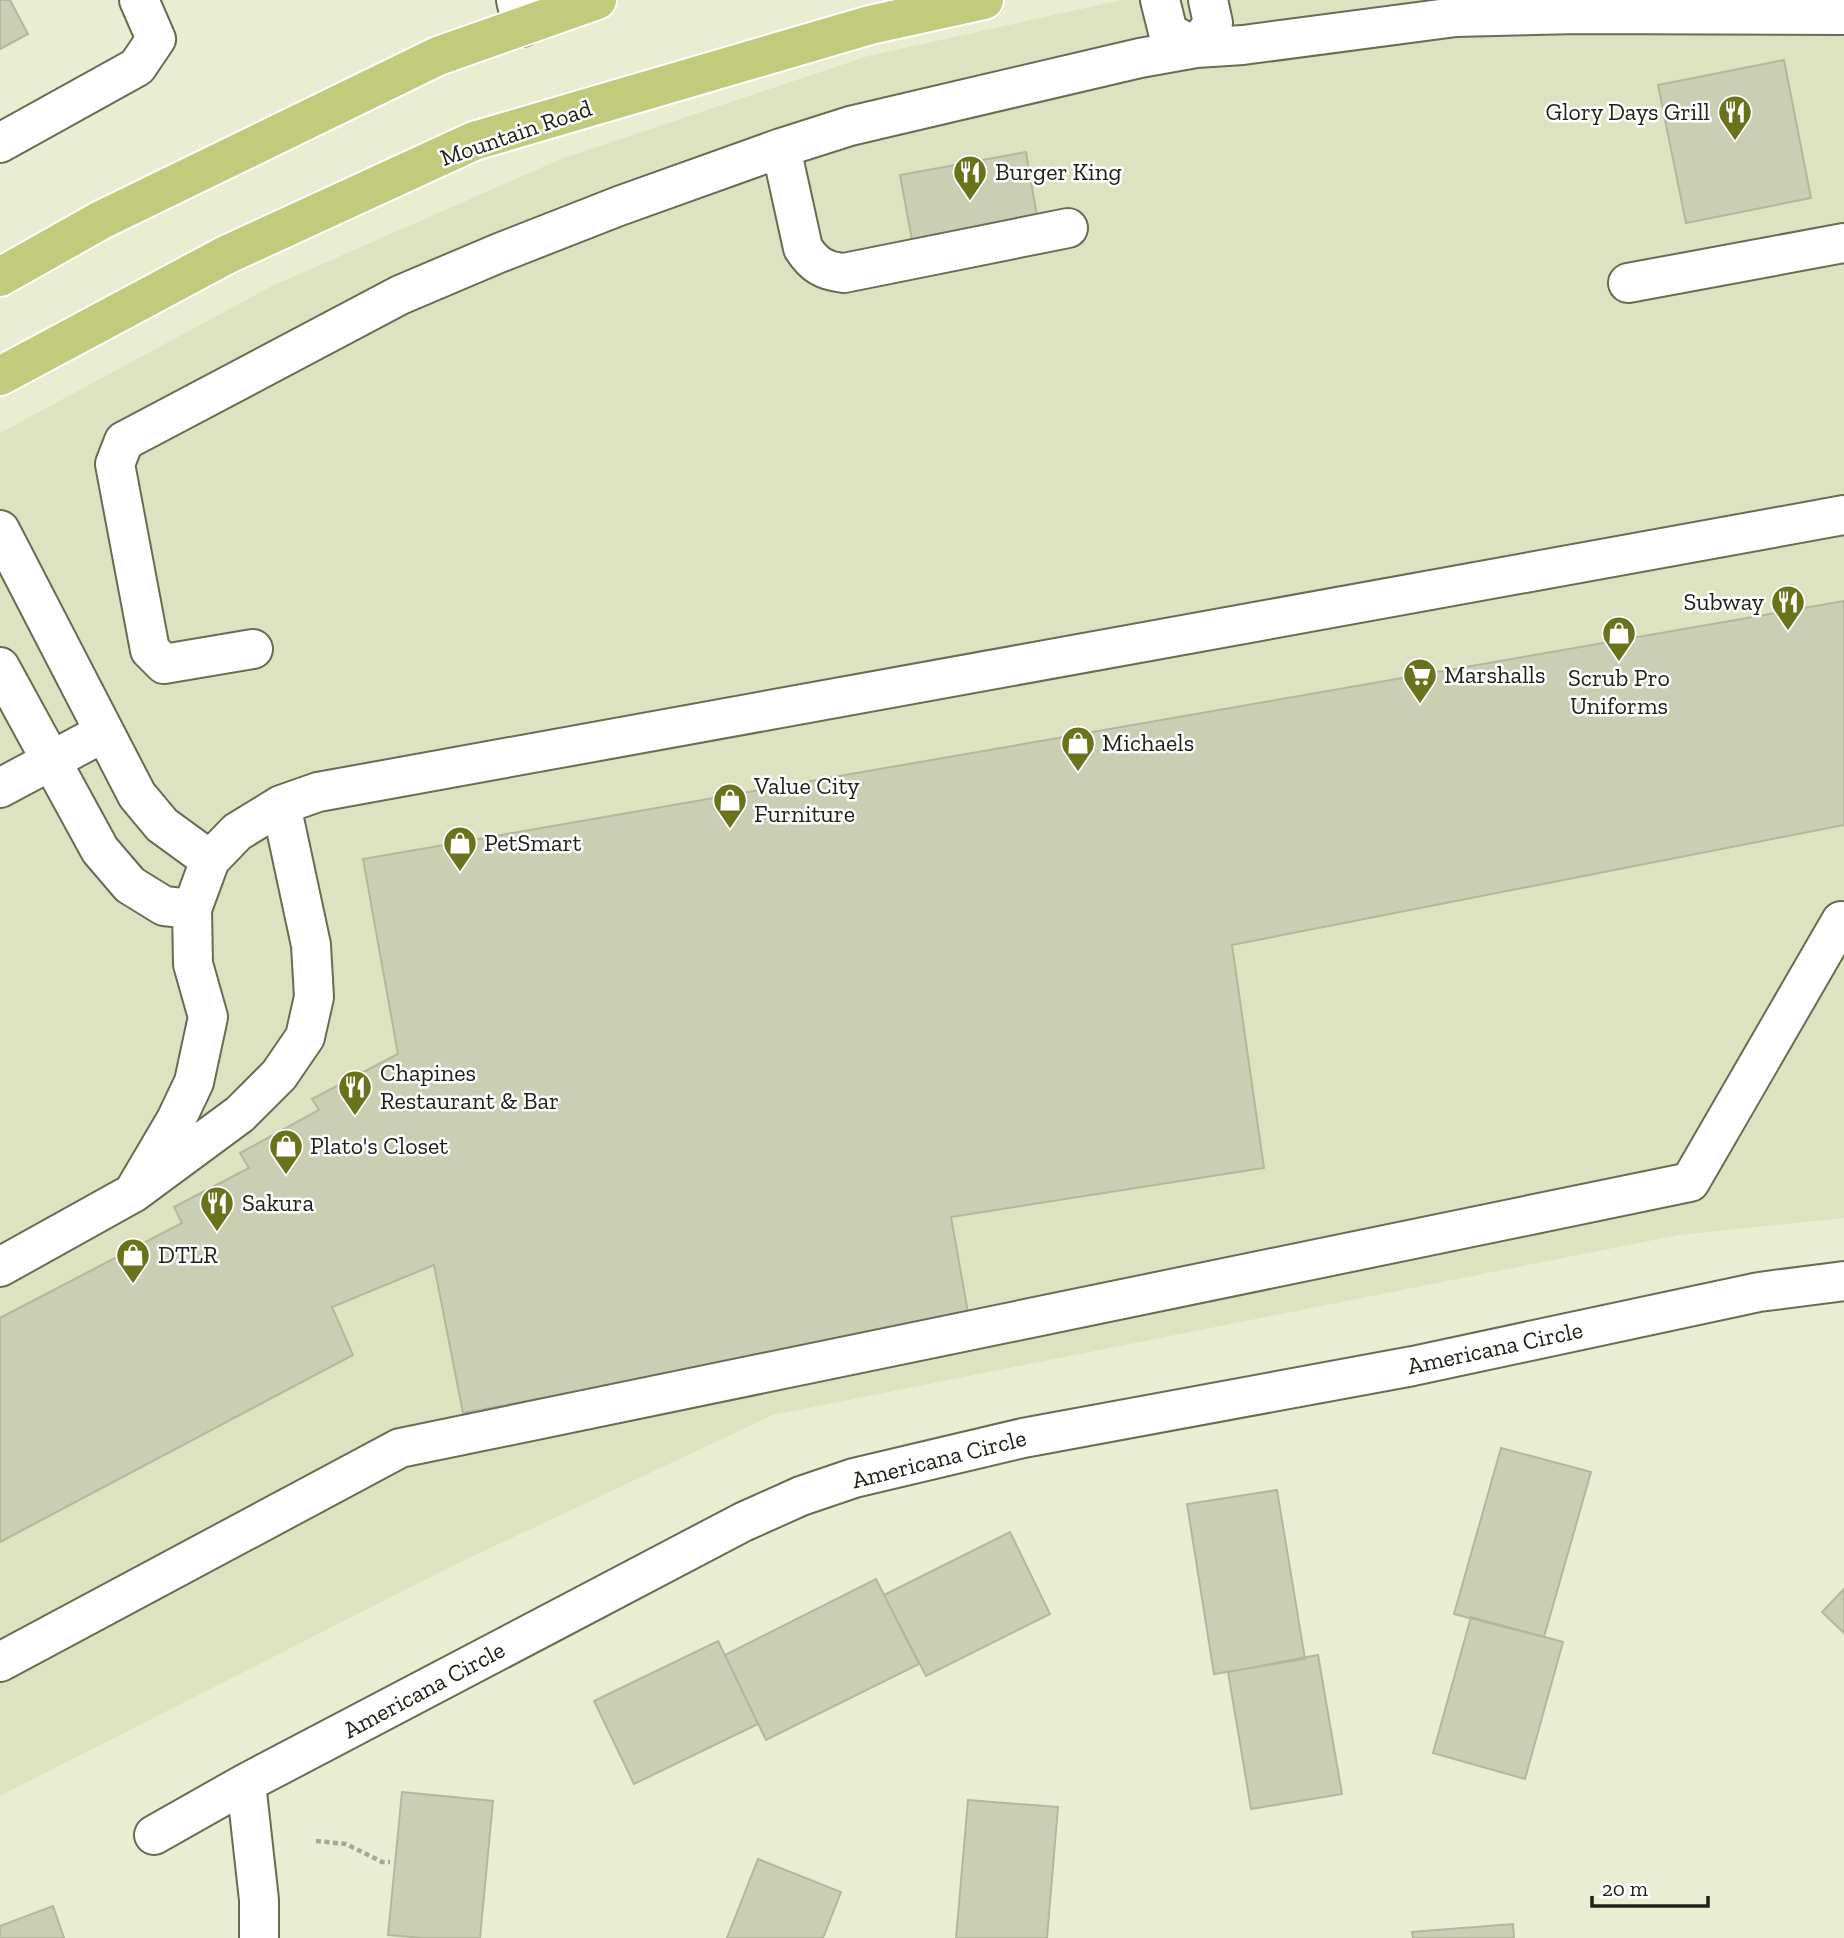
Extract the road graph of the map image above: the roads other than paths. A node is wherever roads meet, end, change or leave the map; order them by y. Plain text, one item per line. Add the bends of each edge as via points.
1 (139, 0) edge
2 (597, 0) edge
3 (985, 0) edge
4 (1160, 0) edge
5 (1208, 0) edge
6 (519, 13) edge
7 (1844, 16) edge
8 (1196, 48) junction
9 (0, 143) edge
10 (782, 148) junction
11 (1068, 228) dead end
12 (1844, 243) edge
13 (0, 277) edge
14 (1628, 283) dead end
15 (0, 376) edge
16 (1844, 516) edge
17 (0, 530) edge
18 (253, 649) dead end
19 (0, 667) edge
20 (103, 733) junction
21 (50, 761) junction
22 (0, 788) edge
23 (281, 805) junction
24 (210, 860) junction
25 (192, 909) junction
26 (1843, 918) edge
27 (133, 1193) junction
28 (0, 1267) edge
29 (1844, 1281) edge
30 (0, 1662) edge
31 (246, 1783) junction
32 (154, 1835) dead end
33 (258, 1938) edge

1 - 9 street via 156,39 137,67
2 - 6 main road
3 - 15 main road, Mountain Road via 870,25 474,141 226,256
4 - 8 street via 1168,32
5 - 8 street via 1213,23
6 - 13 main road via 101,220
7 - 8 street via 1456,17
8 - 10 street via 850,126
10 - 11 street via 803,248 812,262 827,271 844,273
10 - 18 street via 619,206 400,295 124,441 115,464 150,650 164,664
12 - 14 street
16 - 23 street via 318,792
17 - 20 street
19 - 21 street
20 - 21 street
20 - 24 street via 137,795 162,825
21 - 22 street
21 - 25 street via 100,850 130,886 163,906
23 - 24 street via 237,832
23 - 27 street via 311,945 314,997 305,1037 279,1076 240,1114
24 - 25 street
25 - 27 street via 192,964 208,1017 194,1082
26 - 30 street via 1690,1182 400,1448
27 - 28 street
29 - 31 street, Americana Circle via 1759,1292 1413,1366 1023,1438 854,1478 743,1522
31 - 32 street, Americana Circle
31 - 33 street via 259,1900

